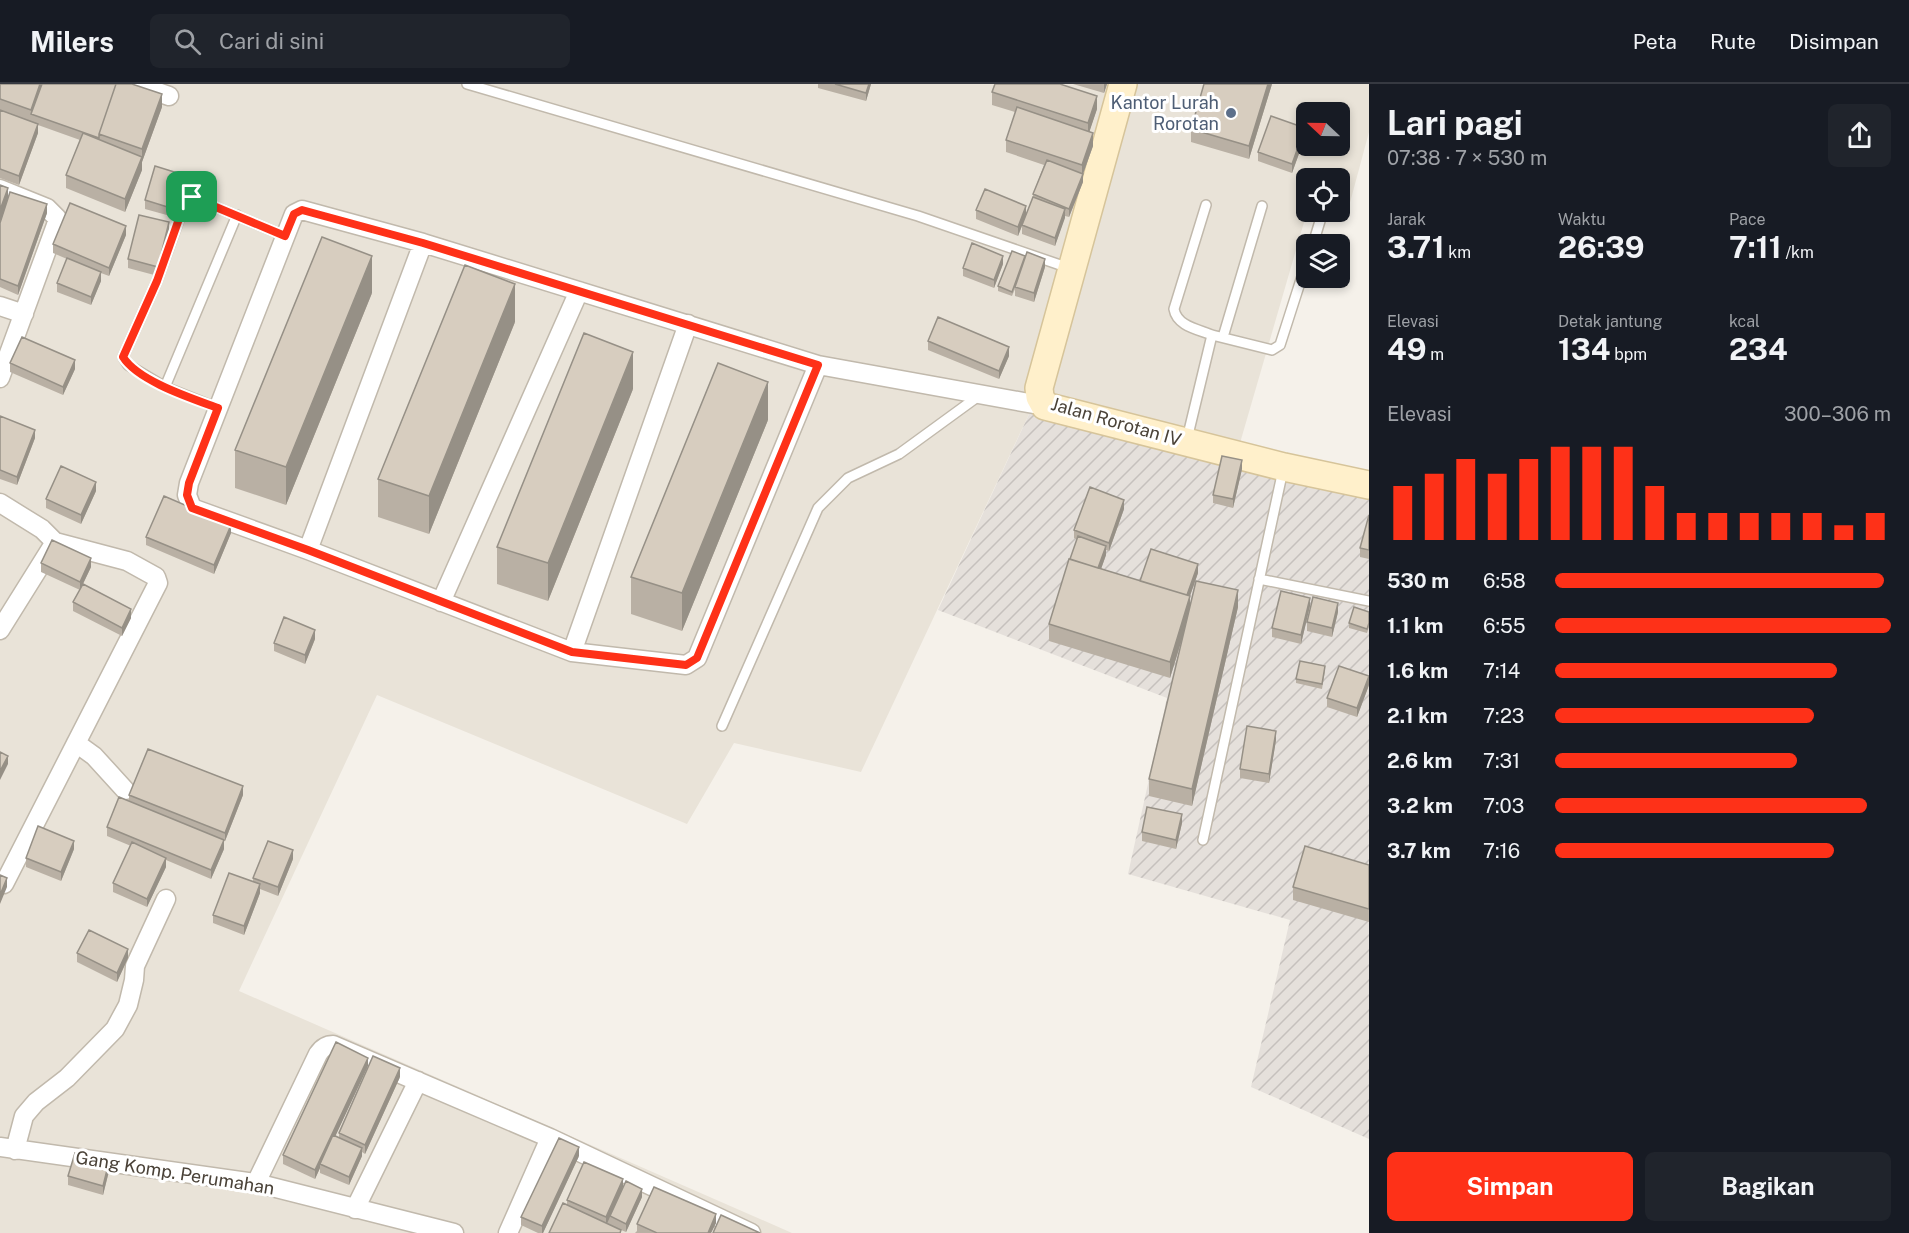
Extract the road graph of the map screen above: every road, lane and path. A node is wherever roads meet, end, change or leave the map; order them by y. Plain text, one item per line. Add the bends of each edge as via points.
1 (135, 84) edge
2 (467, 84) edge
3 (1123, 84) edge
4 (169, 96) dead end
5 (0, 189) edge
6 (1206, 205) dead end
7 (1262, 206) dead end
8 (237, 215) junction
9 (285, 236) junction
10 (423, 243) junction
11 (1071, 268) junction
12 (1298, 288) edge
13 (579, 291) junction
14 (0, 306) edge
15 (24, 314) junction
16 (688, 324) junction
17 (1212, 335) junction
18 (1223, 337) junction
19 (818, 365) junction
20 (0, 378) edge
21 (165, 387) junction
22 (980, 395) junction
23 (1046, 406) junction
24 (218, 408) junction
25 (1186, 442) junction
26 (1284, 466) junction
27 (1369, 486) edge
28 (0, 503) edge
29 (55, 542) junction
30 (308, 550) junction
31 (1259, 579) junction
32 (441, 602) junction
33 (1369, 602) edge
34 (0, 630) edge
35 (572, 652) junction
36 (722, 726) dead end
37 (76, 743) junction
38 (124, 790) dead end
39 (1203, 840) dead end
40 (3, 884) edge
41 (166, 899) dead end
42 (418, 1081) junction
43 (550, 1137) junction
44 (8, 1148) edge
45 (256, 1183) junction
46 (355, 1209) junction
47 (454, 1233) edge
48 (508, 1233) edge
49 (751, 1233) edge

1 - 4 street
2 - 11 lane via 918,216
3 - 11 street, Jalan Rorotan IV
5 - 15 street via 47,208 57,218
6 - 17 lane via 1174,309 1182,323
7 - 18 lane
8 - 9 lane
8 - 21 lane
8 - 21 lane via 192,197 185,202 157,281 123,357 128,365
9 - 10 street via 294,214 302,210
9 - 24 street
10 - 13 street
10 - 30 street
11 - 23 street, Jalan Rorotan IV via 1039,388
12 - 18 lane via 1276,349
13 - 16 street
13 - 32 street
14 - 15 street
15 - 20 street
16 - 19 street
16 - 35 street
17 - 18 lane
17 - 25 lane
19 - 22 street
19 - 35 street via 697,658 686,665
21 - 24 lane
22 - 23 street
22 - 36 lane via 899,454 848,478 818,508
23 - 25 street, Jalan Rorotan IV
24 - 30 street via 189,483 187,495 192,508
25 - 26 street, Jalan Rorotan IV
26 - 27 street, Jalan Rorotan IV
26 - 31 lane
28 - 29 street via 42,529
29 - 34 street
29 - 37 street via 127,561 156,577 158,583
30 - 32 street
31 - 33 lane
31 - 39 lane
32 - 35 street
37 - 38 street via 99,761
37 - 40 street
41 - 44 street via 135,966 128,1005 115,1029 67,1078 36,1102
42 - 43 street
42 - 45 street via 333,1045 322,1049
42 - 46 street
43 - 48 street
43 - 49 street
44 - 45 street, Gang Komp. Perumahan
45 - 46 street, Gang Komp. Perumahan
46 - 47 street, Gang Komp. Perumahan

